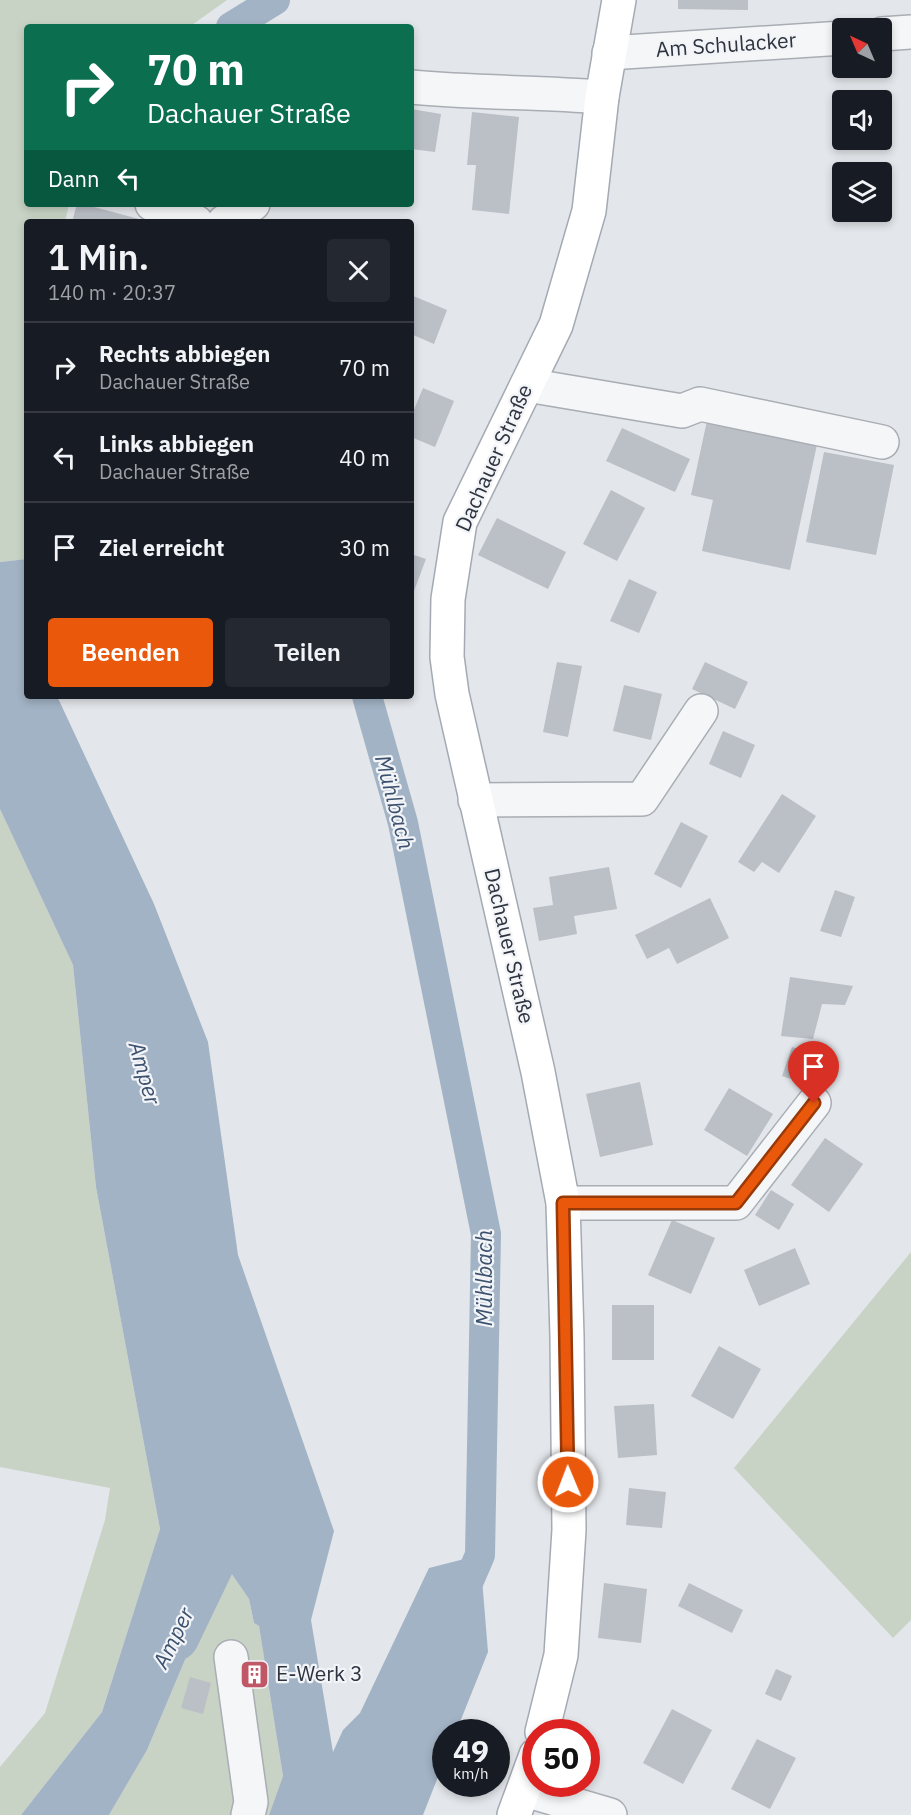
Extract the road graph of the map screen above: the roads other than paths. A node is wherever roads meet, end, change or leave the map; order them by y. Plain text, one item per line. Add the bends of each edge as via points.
1 (619, 0) edge
2 (911, 32) edge
3 (892, 33) edge
4 (832, 39) edge
5 (609, 53) junction
6 (414, 87) edge
7 (602, 97) junction
8 (159, 207) edge
9 (248, 207) edge
10 (189, 219) edge
11 (229, 219) edge
12 (527, 385) junction
13 (882, 442) dead end
14 (700, 711) dead end
15 (475, 800) junction
16 (814, 1103) dead end
17 (563, 1203) junction
18 (231, 1656) dead end
19 (545, 1719) edge
20 (519, 1802) edge
21 (248, 1815) edge
22 (610, 1815) edge

1 - 5 main road, Dachauer Straße
2 - 3 street
4 - 5 street, Am Schulacker
5 - 7 main road, Dachauer Straße
6 - 7 street
7 - 12 main road, Dachauer Straße via 589,212 556,325
8 - 10 street
9 - 11 street
12 - 13 street via 682,411 700,404
12 - 15 main road, Dachauer Straße via 460,522 448,599 447,657
14 - 15 street via 642,799
15 - 17 main road, Dachauer Straße via 538,1072
16 - 17 street via 736,1203
17 - 19 main road, Dachauer Straße via 569,1530 561,1655
18 - 21 street via 251,1802
20 - 22 street

